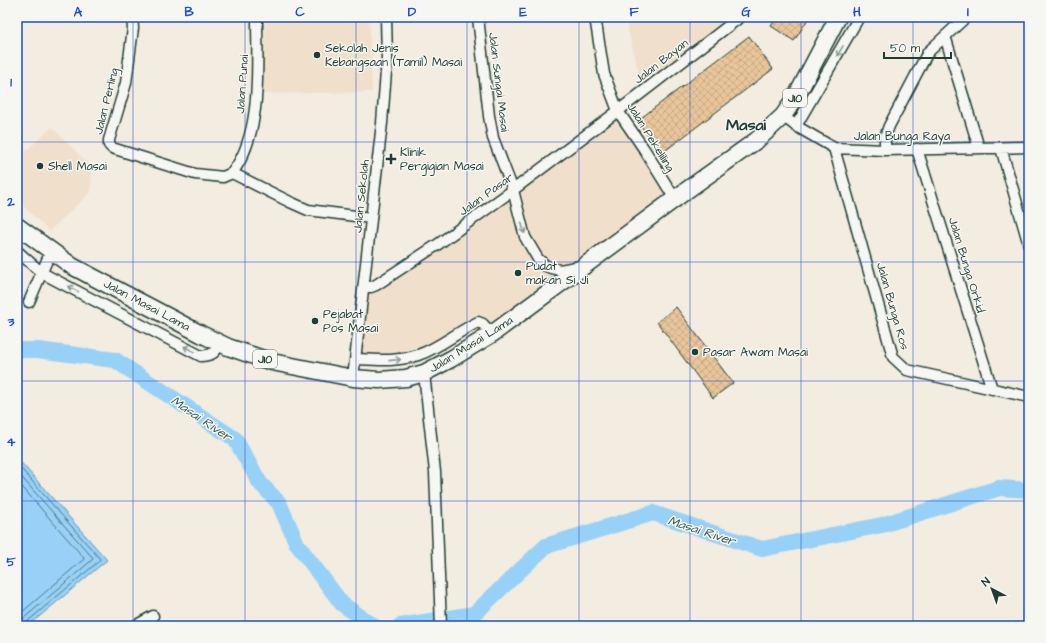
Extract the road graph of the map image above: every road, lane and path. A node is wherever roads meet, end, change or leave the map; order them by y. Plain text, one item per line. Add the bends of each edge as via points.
1 (132, 17) edge
2 (257, 17) edge
3 (386, 17) edge
4 (478, 17) edge
5 (595, 17) edge
6 (740, 17) edge
7 (838, 17) edge
8 (859, 17) edge
9 (966, 17) edge
10 (945, 36) junction
11 (618, 112) junction
12 (783, 116) junction
13 (796, 126) junction
14 (1029, 147) edge
15 (834, 148) junction
16 (980, 148) junction
17 (1001, 148) junction
18 (885, 150) junction
19 (918, 150) junction
20 (232, 173) junction
21 (513, 190) junction
22 (675, 199) junction
23 (371, 218) junction
24 (17, 226) edge
25 (1029, 245) edge
26 (17, 251) edge
27 (51, 251) junction
28 (585, 266) junction
29 (42, 273) junction
30 (364, 287) junction
31 (29, 302) dead end
32 (492, 334) junction
33 (220, 343) junction
34 (356, 359) junction
35 (424, 373) junction
36 (353, 378) junction
37 (992, 389) junction
38 (1029, 397) edge
39 (153, 616) dead end
40 (135, 626) edge
41 (442, 626) edge

1 - 20 street, Jalan Perling via 126,83 108,140 109,145 195,174 223,177
2 - 20 street, Jalan Punai via 255,105 249,139
3 - 23 street, Jalan Sekolah via 387,66
4 - 21 street, Jalan Sungai Masai via 493,138
5 - 11 street, Jalan Pekeliling via 604,74
6 - 11 street, Jalan Bayan
7 - 12 main road, Jalan Masai Lama / J10 via 796,97
8 -> 13 street
9 - 10 street
10 - 16 street
10 - 18 street via 928,52 889,126 885,137
11 - 21 street, Jalan Pasar
11 - 22 street, Jalan Pekeliling
12 - 13 street, Jalan Bunga Raya
12 - 22 main road, Jalan Masai Lama / J10 via 757,140
13 - 15 street, Jalan Bunga Raya
14 - 17 street, Jalan Bunga Raya
15 - 18 street, Jalan Bunga Raya
15 - 37 street, Jalan Bunga Ros via 893,357 907,370
16 - 17 street, Jalan Bunga Raya
16 - 19 street, Jalan Bunga Raya
17 - 25 street
18 - 19 street, Jalan Bunga Raya
19 - 37 street, Jalan Bunga Orkid
20 - 23 street via 308,210
21 -> 28 street, Jalan Sungai Masai via 525,237 538,259 551,268 560,270
21 - 30 street, Jalan Pasar via 376,285
22 - 28 main road, Jalan Masai Lama / J10
23 - 30 street, Jalan Sekolah
24 - 27 main road, Jalan Masai Lama / J10
26 - 29 street
27 - 29 street
27 - 33 main road, Jalan Masai Lama / J10 via 72,266
28 - 32 main road, Jalan Masai Lama / J10
29 - 31 street
33 -> 29 street via 216,351 202,356
30 - 34 street, Jalan Sekolah
34 -> 32 street via 382,361 418,355 478,322
32 - 35 main road, Jalan Masai Lama / J10
33 - 36 main road, Jalan Masai Lama / J10 via 272,362
34 - 36 street, Jalan Sekolah
35 - 36 main road, Jalan Masai Lama / J10 via 406,378 379,380
35 - 41 street via 435,472
37 - 38 street, Jalan Bunga Ros
39 - 40 street

